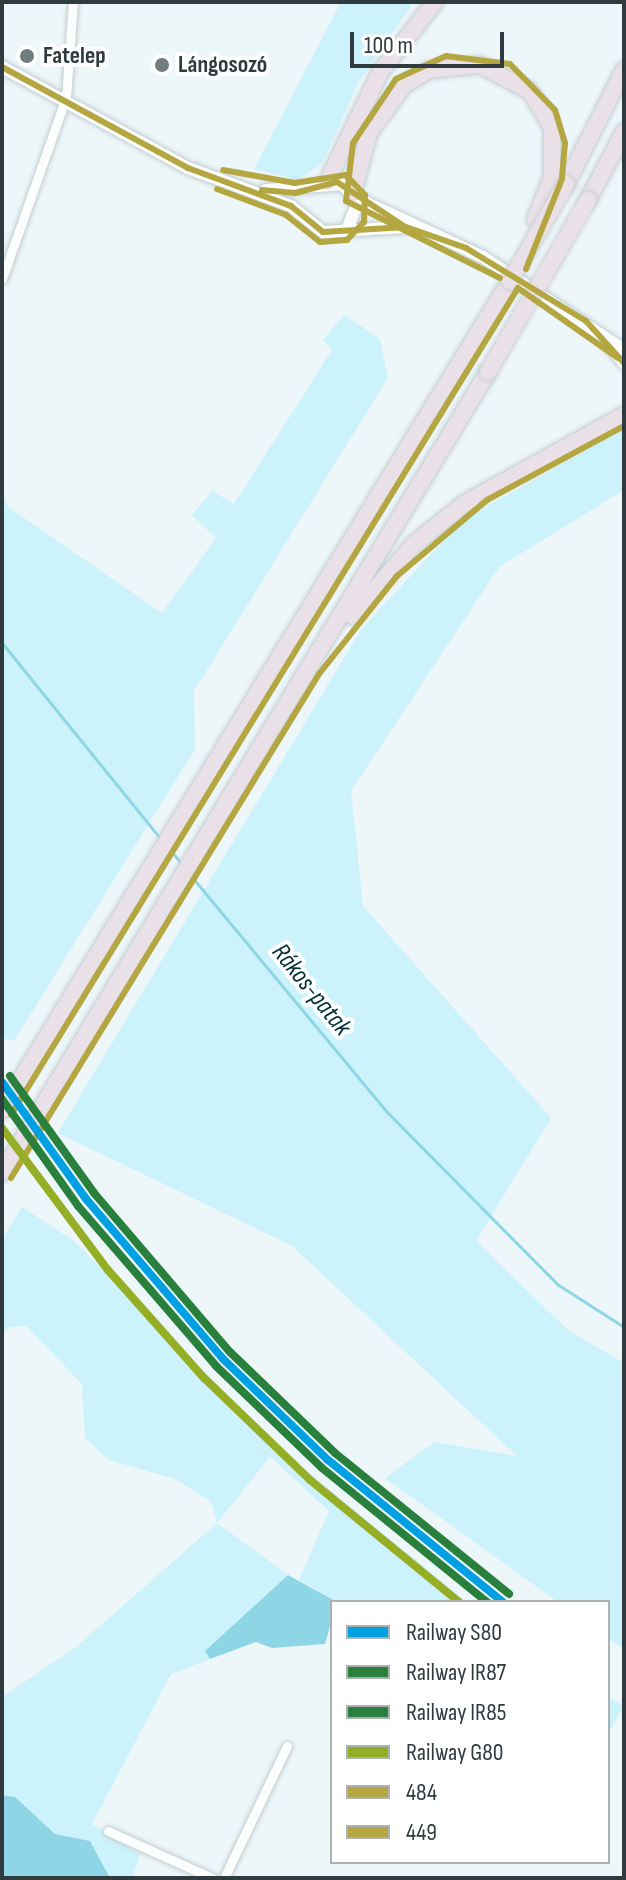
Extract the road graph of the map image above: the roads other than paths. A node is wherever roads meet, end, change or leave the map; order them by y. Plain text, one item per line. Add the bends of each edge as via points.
1 (73, 2) edge
2 (435, 2) edge
3 (2, 67) edge
4 (624, 70) edge
5 (66, 97) junction
6 (624, 132) edge
7 (321, 185) junction
8 (243, 187) junction
9 (355, 196) junction
10 (308, 217) junction
11 (406, 227) junction
12 (348, 228) junction
13 (2, 279) edge
14 (510, 281) junction
15 (586, 321) junction
16 (624, 350) edge
17 (624, 363) edge
18 (624, 415) edge
19 (311, 668) junction
20 (2, 1110) edge
21 (2, 1173) edge
22 (287, 1746) dead end
23 (108, 1831) dead end
24 (212, 1878) edge
25 (224, 1878) edge

1 - 5 street
2 - 7 highway via 386,63
3 - 5 main road
4 - 14 highway, bridge
5 - 8 main road via 168,158
5 - 13 street
6 - 19 highway, bridge
7 - 8 main road
7 - 9 main road
7 - 10 main road
8 - 10 main road
9 - 11 main road
9 - 12 main road
9 - 14 highway, bridge via 369,133 404,85 429,70 480,65 530,91 552,128 552,177
10 - 12 main road via 323,232
11 - 12 main road
11 - 15 main road via 483,257
14 - 20 highway
15 - 16 main road
15 - 17 main road
18 - 19 highway via 502,479 433,527
19 - 21 highway
22 - 25 street
23 - 24 street

